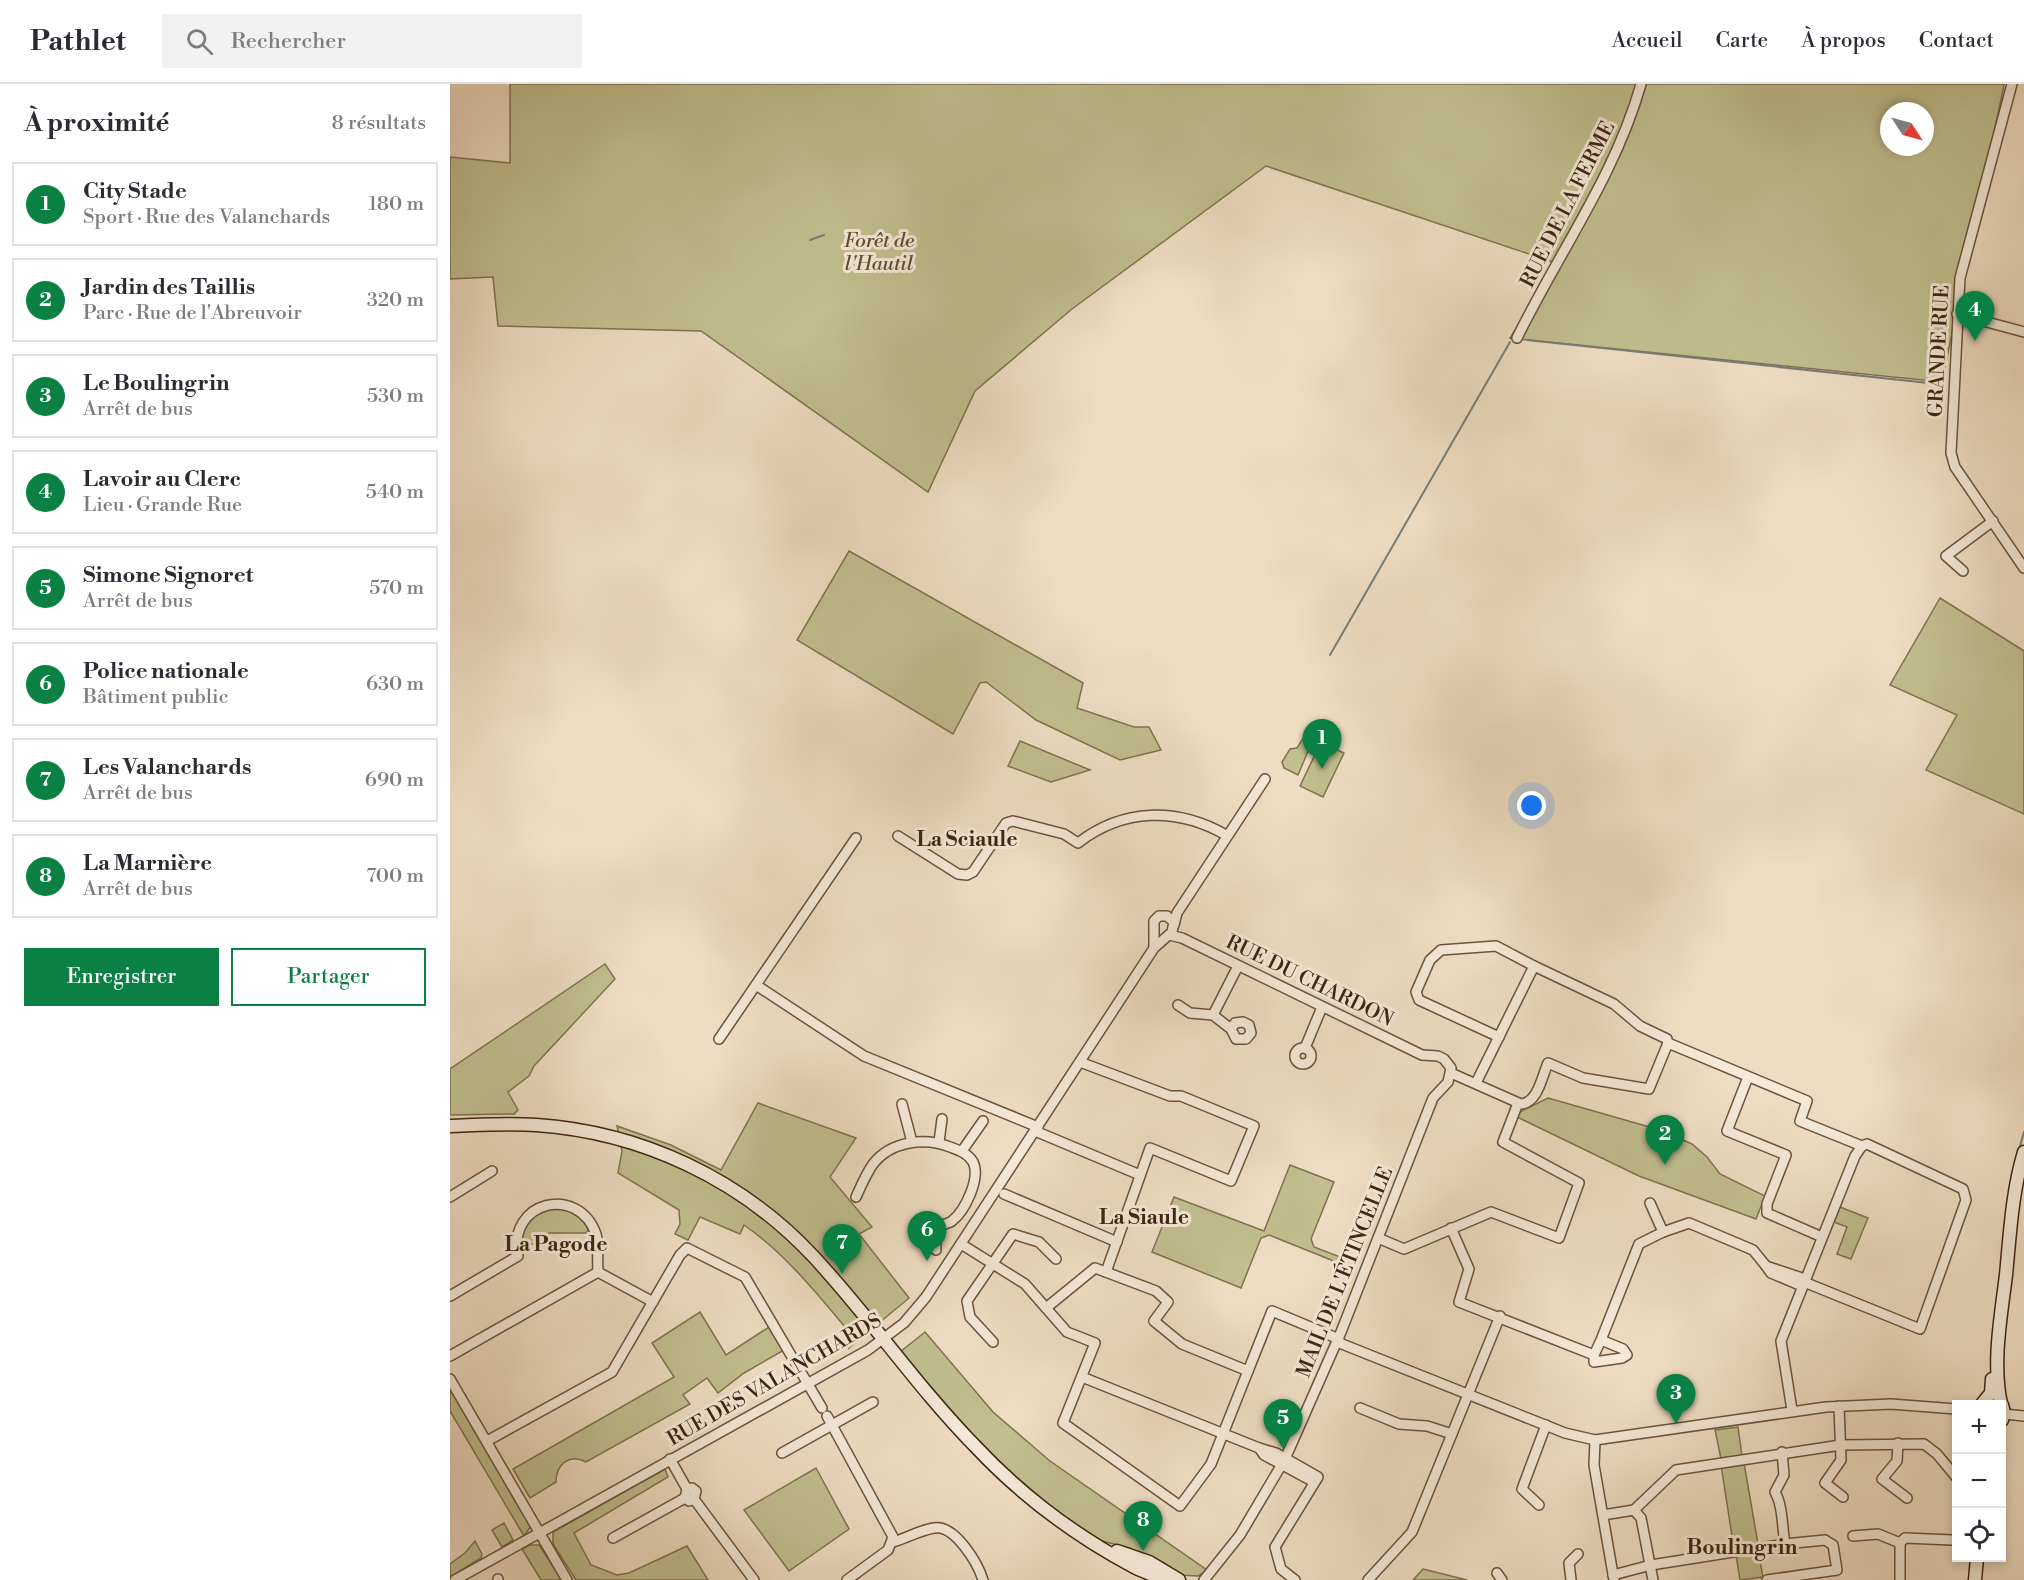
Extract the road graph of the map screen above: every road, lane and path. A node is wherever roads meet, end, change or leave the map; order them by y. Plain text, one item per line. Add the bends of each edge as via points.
1 (1641, 84) edge
2 (2012, 84) edge
3 (1957, 314) junction
4 (2024, 332) edge
5 (1518, 338) dead end
6 (1993, 521) junction
7 (2020, 557) edge
8 (2024, 568) edge
9 (1963, 571) dead end
10 (1265, 779) dead end
11 (1226, 835) junction
12 (898, 836) dead end
13 (856, 838) dead end
14 (1173, 914) junction
15 (1154, 931) junction
16 (1171, 931) junction
17 (1154, 948) junction
18 (1238, 966) junction
19 (1534, 966) junction
20 (756, 985) junction
21 (1178, 1005) dead end
22 (1322, 1007) junction
23 (1213, 1015) junction
24 (1231, 1029) dead end
25 (1499, 1038) junction
26 (719, 1039) dead end
27 (1668, 1043) junction
28 (1305, 1048) dead end
29 (1080, 1062) junction
30 (1451, 1073) junction
31 (1748, 1077) junction
32 (1476, 1083) junction
33 (1518, 1103) junction
34 (902, 1104) dead end
35 (942, 1119) dead end
36 (983, 1121) dead end
37 (450, 1126) edge
38 (1036, 1129) junction
39 (912, 1142) junction
40 (939, 1142) junction
41 (1862, 1146) junction
42 (962, 1151) junction
43 (2024, 1152) edge
44 (492, 1171) dead end
45 (1140, 1175) junction
46 (1004, 1194) dead end
47 (450, 1197) edge
48 (856, 1197) dead end
49 (1650, 1203) dead end
50 (1451, 1228) junction
51 (1663, 1232) junction
52 (1822, 1237) junction
53 (1378, 1238) junction
54 (1117, 1242) junction
55 (961, 1244) junction
56 (936, 1250) dead end
57 (1056, 1259) dead end
58 (992, 1264) junction
59 (598, 1272) junction
60 (1106, 1272) junction
61 (1804, 1282) junction
62 (450, 1296) edge
63 (653, 1302) junction
64 (1046, 1308) junction
65 (1500, 1316) junction
66 (2000, 1329) junction
67 (884, 1340) junction
68 (1338, 1340) junction
69 (1601, 1340) junction
70 (993, 1342) dead end
71 (1594, 1355) junction
72 (450, 1356) edge
73 (1248, 1371) junction
74 (1082, 1377) junction
75 (450, 1379) edge
76 (808, 1383) junction
77 (1468, 1393) junction
78 (1985, 1400) edge
79 (2001, 1400) edge
80 (873, 1402) dead end
81 (1839, 1406) junction
82 (1360, 1408) dead end
83 (1952, 1409) edge
84 (1792, 1410) junction
85 (2006, 1411) edge
86 (827, 1416) junction
87 (2024, 1416) edge
88 (1546, 1425) junction
89 (1223, 1434) junction
90 (1452, 1434) junction
91 (1590, 1439) junction
92 (1608, 1440) junction
93 (487, 1441) junction
94 (1898, 1443) junction
95 (1841, 1445) junction
96 (1782, 1452) junction
97 (782, 1453) dead end
98 (670, 1459) junction
99 (1594, 1460) junction
100 (1283, 1462) junction
101 (1952, 1472) edge
102 (689, 1495) junction
103 (1843, 1497) dead end
104 (1907, 1498) dead end
105 (1539, 1505) dead end
106 (1634, 1510) junction
107 (1603, 1515) junction
108 (539, 1533) junction
109 (1853, 1536) dead end
110 (613, 1538) dead end
111 (1952, 1540) dead end
112 (893, 1542) junction
113 (1900, 1543) junction
114 (1785, 1544) junction
115 (1099, 1546) junction
116 (1578, 1554) dead end
117 (1977, 1562) edge
118 (1651, 1565) junction
119 (1613, 1578) edge
120 (1203, 1579) edge
121 (455, 1580) edge
122 (567, 1580) edge
123 (754, 1580) edge
124 (847, 1580) edge
125 (983, 1580) edge
126 (1162, 1580) edge
127 (1179, 1580) edge
128 (1185, 1580) edge
129 (1191, 1580) edge
130 (1295, 1580) edge
131 (1368, 1580) edge
132 (1571, 1580) edge
133 (1653, 1580) edge
134 (1767, 1580) edge
135 (1900, 1580) edge
136 (1975, 1580) edge

1 - 5 street, RUE DE LA FERME via 1613,163
2 - 3 street, GRANDE RUE via 1960,278
3 - 4 street
3 - 6 street, GRANDE RUE via 1951,453 1955,467
6 - 7 street, GRANDE RUE
6 - 9 street via 1946,556
7 - 8 street, GRANDE RUE
10 - 11 street
11 - 12 street via 1192,819 1144,815 1098,829 1078,843 1064,834 1013,820 1006,823 967,875 958,874
11 - 14 street
13 - 20 street
14 - 15 street via 1157,917
14 - 16 street
15 - 16 street, RUE DU CHARDON via 1159,936
15 - 17 street
16 - 17 street, RUE DES VALANCHARDS
16 - 18 street, RUE DU CHARDON
17 - 29 street, RUE DES VALANCHARDS
18 - 22 street, RUE DU CHARDON
18 - 23 street
19 - 25 street
19 - 25 street via 1496,946 1441,950 1430,960 1416,992 1419,1000
19 - 27 street via 1614,1004
20 - 26 street
20 - 38 street via 864,1056
21 - 23 street via 1190,1013
22 - 28 street
22 - 30 street, RUE DU CHARDON via 1422,1056 1444,1059
23 - 24 street
25 - 32 street
27 - 31 street
27 - 33 street via 1649,1089 1583,1078 1548,1063 1534,1097 1525,1105
29 - 38 street, RUE DES VALANCHARDS
29 - 45 street via 1254,1126 1232,1181 1150,1148
30 - 32 street
30 - 53 street, MAIL DE L'ÉTINCELLE via 1433,1098
31 - 41 street via 1807,1101 1800,1121
31 - 52 street via 1727,1131 1786,1155 1767,1213
32 - 33 street
33 - 50 street via 1503,1142 1579,1183 1559,1238 1497,1212
34 - 39 street
35 - 40 street
36 - 42 street
37 - 67 main road via 523,1124 578,1130 646,1147 693,1167 737,1192 792,1234
38 - 45 street via 1077,1151
38 - 55 street, RUE DES VALANCHARDS
39 - 40 street
39 - 48 street via 890,1150 874,1162
40 - 42 street
41 - 52 street
41 - 61 street via 1867,1144 1889,1154 1958,1186 1965,1193 1966,1200 1920,1329
42 - 56 street via 973,1161 976,1174 958,1215 935,1227
43 - 66 main road via 2014,1199
44 - 47 street
45 - 54 street
46 - 54 street
49 - 51 street
50 - 53 street via 1404,1249
50 - 65 street via 1469,1269 1459,1302
51 - 61 street via 1689,1223 1753,1250 1766,1266
51 - 69 street via 1639,1244
52 - 61 street
53 - 68 street, MAIL DE L'ÉTINCELLE
54 - 60 street
55 - 58 street
55 - 67 street, RUE DES VALANCHARDS via 918,1310
57 - 58 street via 1039,1242 1013,1234
58 - 64 street via 1025,1284
58 - 70 street via 967,1301 970,1317
59 - 62 street via 596,1238 591,1225 574,1208 552,1204 534,1210 521,1223 515,1240 518,1256
59 - 63 street
59 - 72 street
60 - 64 street via 1095,1268
60 - 73 street via 1156,1292 1168,1302 1154,1321 1182,1344
61 - 84 street via 1781,1341
63 - 76 street via 682,1252 693,1249 745,1277
63 - 93 street via 609,1374
64 - 74 street via 1067,1332 1095,1343
65 - 71 street
65 - 77 street
66 - 78 main road via 1991,1390
66 - 79 main road
67 - 76 street, RUE DES VALANCHARDS
67 - 115 main road via 992,1463
68 - 73 street via 1272,1311
68 - 77 street
68 - 100 street, MAIL DE L'ÉTINCELLE
69 - 71 street
69 - 71 street via 1627,1354 1594,1362
73 - 89 street
74 - 89 street
74 - 89 street via 1063,1423 1180,1506 1211,1464
75 - 93 street
76 - 86 street
76 - 98 street, RUE DES VALANCHARDS
77 - 88 street
77 - 90 street
80 - 86 street
81 - 83 street via 1891,1404
81 - 84 street
81 - 95 street
82 - 90 street via 1399,1424 1427,1426
84 - 92 street
85 - 87 street
86 - 97 street
86 - 112 street via 892,1533
88 - 91 street
88 - 105 street via 1522,1489
89 - 100 street via 1267,1448
90 - 131 street via 1412,1532
91 - 92 street
91 - 99 street
92 - 99 street
93 - 108 street
94 - 95 street
94 - 101 street via 1928,1445
94 - 104 street via 1897,1461 1882,1479
95 - 96 street
95 - 103 street via 1841,1460 1825,1483
96 - 106 street via 1671,1472
96 - 114 street via 1785,1475 1775,1492 1780,1502
98 - 102 street
98 - 108 street, RUE DES VALANCHARDS
99 - 107 street
100 - 120 street, MAIL DE L'ÉTINCELLE via 1240,1535
100 - 130 street via 1316,1479 1275,1547 1281,1569
102 - 110 street
102 - 123 street
106 - 107 street
106 - 118 street via 1641,1518
107 - 119 street
108 - 121 street, RUE DES VALANCHARDS
108 - 122 street
109 - 113 street via 1878,1534
111 - 113 street via 1910,1536
112 - 124 street
112 - 125 street via 934,1528 943,1529 964,1546
113 - 135 street
114 - 118 street
114 - 134 street via 1828,1541 1834,1548 1837,1570
115 - 126 main road
115 - 127 main road via 1144,1559
116 - 132 street via 1569,1563
117 - 136 main road
118 - 119 street
118 - 133 street
128 - 129 main road

